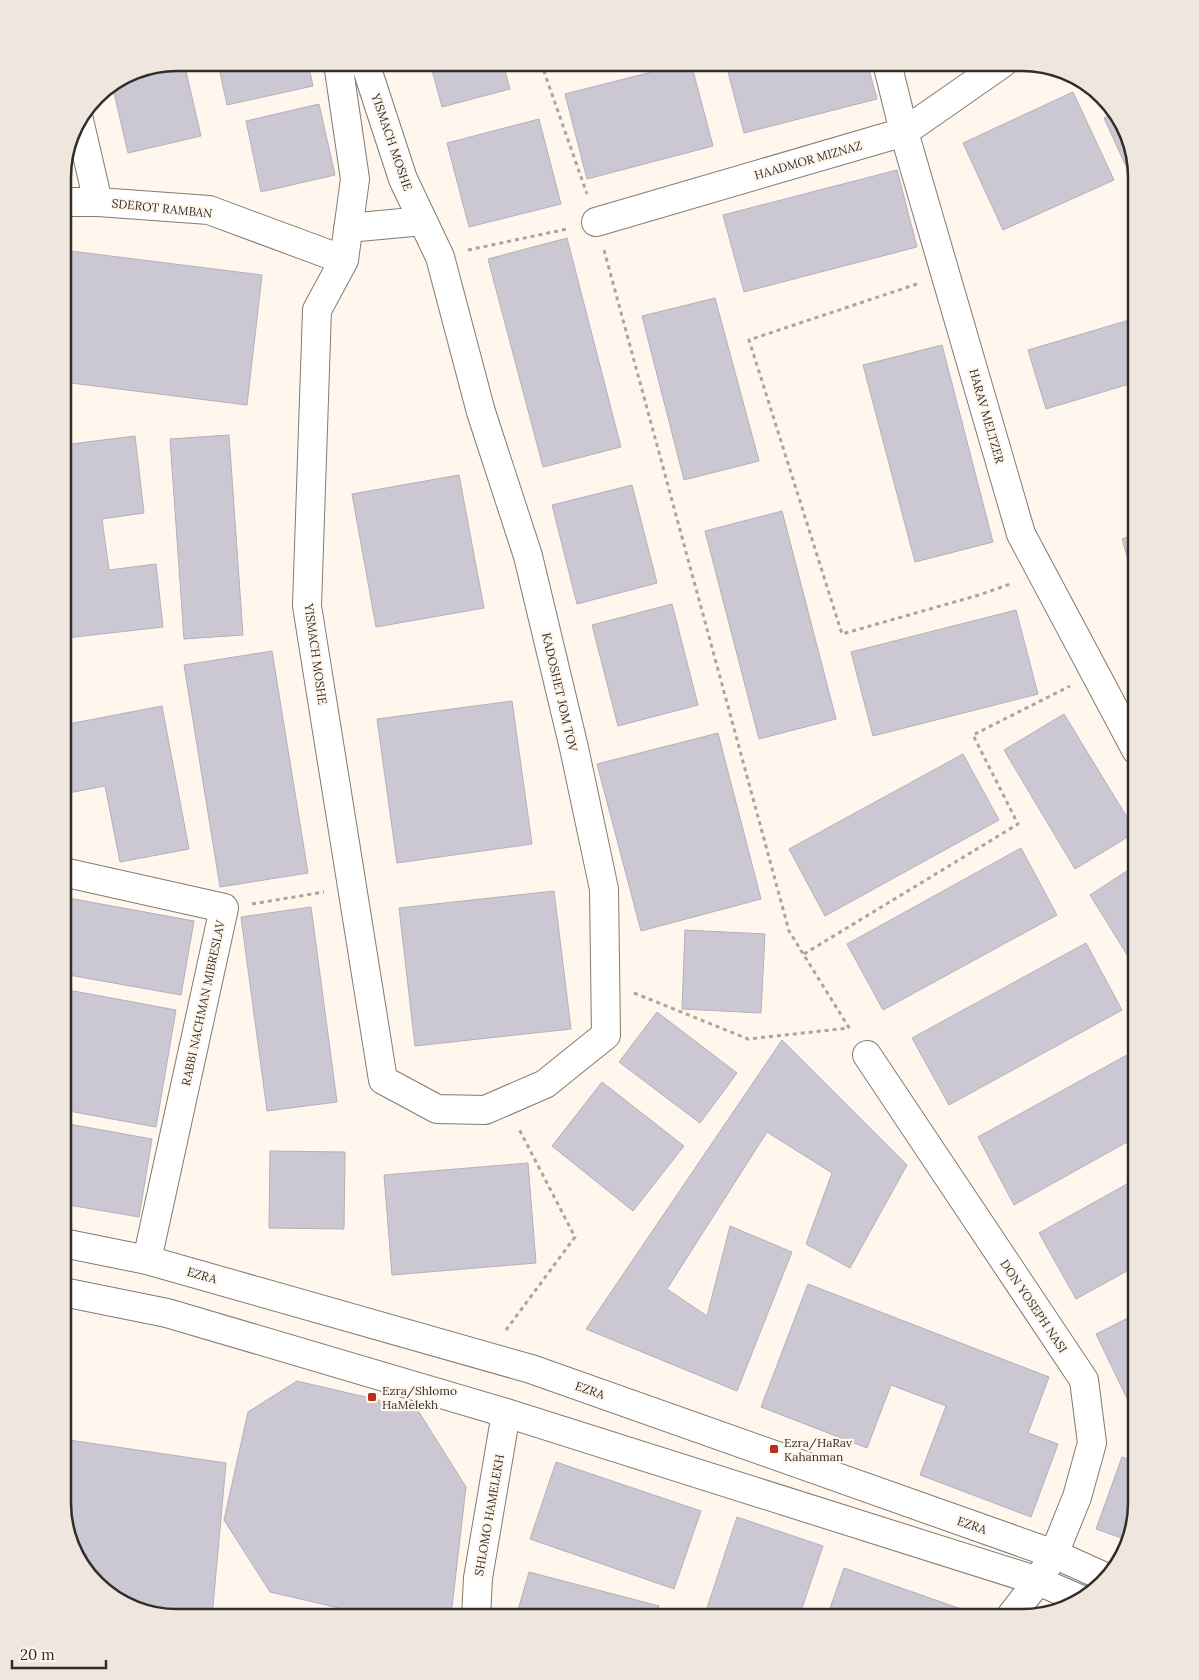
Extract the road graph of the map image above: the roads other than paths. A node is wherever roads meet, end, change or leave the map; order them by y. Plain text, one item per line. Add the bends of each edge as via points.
1 (339, 71) edge
2 (368, 71) edge
3 (889, 71) edge
4 (992, 71) edge
5 (82, 131) edge
6 (904, 132) junction
7 (71, 202) edge
8 (98, 202) junction
9 (423, 221) junction
10 (596, 222) road end
11 (348, 228) junction
12 (344, 260) junction
13 (1128, 735) edge
14 (71, 874) edge
15 (867, 1055) road end
16 (495, 1106) joint
17 (71, 1245) edge
18 (148, 1260) junction
19 (71, 1294) edge
20 (506, 1413) junction
21 (1054, 1554) junction
22 (1100, 1575) edge
23 (1038, 1581) junction
24 (1073, 1596) edge
25 (476, 1609) edge
26 (1017, 1609) edge

1 - 11 street, YISMACH MOSHE via 355,179
2 - 9 street, YISMACH MOSHE via 403,179
3 - 6 street, HARAV MELTZER
4 - 6 street, HAADMOR MIZNAZ
5 - 8 street
6 - 10 street, HAADMOR MIZNAZ
6 - 13 street, HARAV MELTZER via 1021,534
7 - 8 street, SDEROT RAMBAN
8 - 12 street, SDEROT RAMBAN via 209,210
9 - 11 street
9 - 16 street, KADOSHET JOM TOV via 440,257 481,412 528,556 604,889 606,1035 546,1084
11 - 12 street, YISMACH MOSHE
12 - 16 street, YISMACH MOSHE via 317,310 307,606 382,1080 437,1110
14 - 18 street, RABBI NACHMAN MIBRESLAV via 224,908
15 - 21 street, DON YOSEPH NASI via 1084,1380 1092,1443 1077,1498
17 - 18 street, EZRA
18 - 21 street, EZRA via 531,1369
19 - 20 street via 167,1313
20 - 23 street
20 - 25 street, SHLOMO HAMELEKH via 478,1578
21 - 22 street, EZRA
21 - 23 street, DON YOSEPH NASI
23 - 24 street
23 - 26 street, DON YOSEPH NASI

